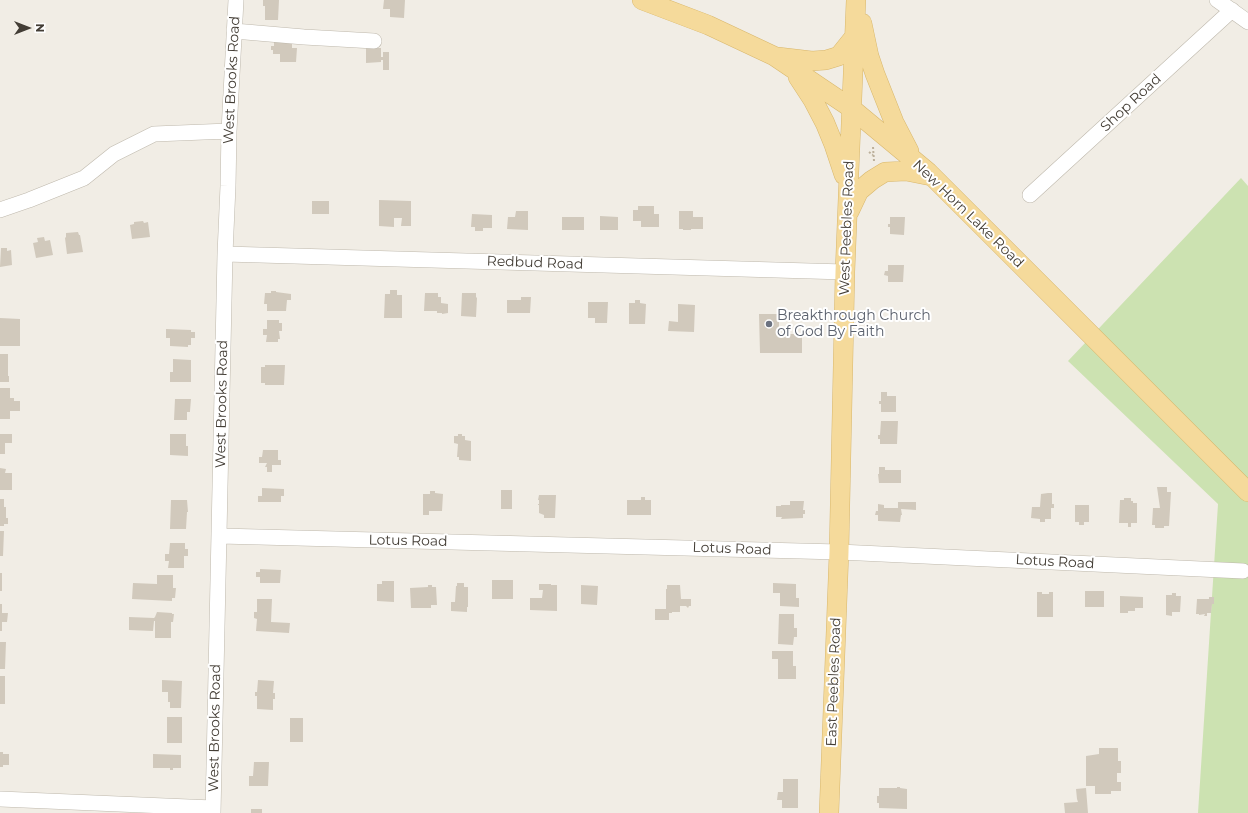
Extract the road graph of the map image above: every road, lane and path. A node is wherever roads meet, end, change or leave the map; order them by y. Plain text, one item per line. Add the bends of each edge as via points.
1 (236, 0) edge
2 (642, 0) edge
3 (857, 0) edge
4 (1217, 0) edge
5 (1232, 10) junction
6 (1248, 22) edge
7 (234, 31) junction
8 (854, 36) junction
9 (374, 41) dead end
10 (774, 56) junction
11 (793, 69) junction
12 (851, 108) junction
13 (229, 131) junction
14 (873, 147) dead end
15 (869, 152) dead end
16 (913, 160) junction
17 (932, 176) junction
18 (848, 188) junction
19 (1030, 195) dead end
20 (0, 210) edge
21 (847, 215) junction
22 (225, 254) junction
23 (845, 272) junction
24 (1248, 492) edge
25 (220, 536) junction
26 (839, 552) junction
27 (1243, 571) dead end
28 (0, 799) edge
29 (213, 810) edge
30 (829, 813) edge

1 - 7 street, West Brooks Road
2 - 10 main road, New Horn Lake Road via 708,24
3 - 8 main road, West Peebles Road
3 - 16 main road via 875,74 894,122
4 - 5 street
5 - 6 street
5 - 19 street, Shop Road
7 - 9 street
7 - 13 street, West Brooks Road
8 - 10 main road via 840,56 826,60 812,61
8 - 12 main road, West Peebles Road
10 - 11 main road, New Horn Lake Road
11 - 12 main road, New Horn Lake Road
11 - 18 main road via 825,123
12 - 16 main road, New Horn Lake Road
12 - 18 main road, West Peebles Road
13 - 20 street via 154,134 114,154 84,178
13 - 22 street, West Brooks Road
14 - 15 path via 874,155
16 - 17 main road, New Horn Lake Road
17 - 21 main road via 906,171 885,172 859,191
17 - 24 main road, New Horn Lake Road
18 - 21 main road, West Peebles Road
21 - 23 main road, West Peebles Road
22 - 23 street, Redbud Road
22 - 25 street, West Brooks Road
23 - 26 main road, West Peebles Road
25 - 26 street, Lotus Road
25 - 29 street, West Brooks Road
26 - 27 street, Lotus Road
26 - 30 main road, East Peebles Road
28 - 29 street

